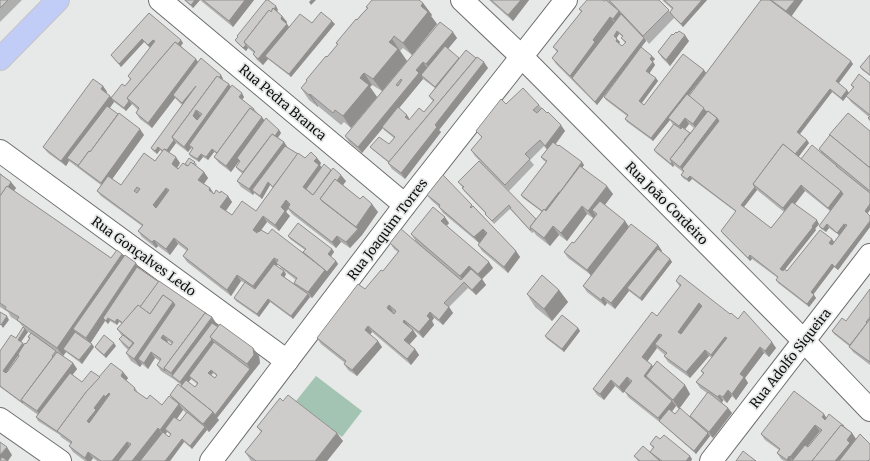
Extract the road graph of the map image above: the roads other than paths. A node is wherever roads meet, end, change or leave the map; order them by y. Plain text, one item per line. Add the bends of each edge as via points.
1 (58, 0) edge
2 (160, 0) edge
3 (462, 0) edge
4 (566, 0) edge
5 (522, 57) junction
6 (0, 58) edge
7 (0, 151) edge
8 (405, 204) junction
9 (870, 255) edge
10 (803, 340) junction
11 (287, 361) junction
12 (870, 410) edge
13 (0, 418) edge
14 (60, 461) edge
15 (211, 461) edge
16 (711, 461) edge

1 - 6 main road
2 - 8 street, Rua Pedra Branca
3 - 5 street, Rua João Cordeiro
4 - 5 street, Rua Joaquim Torres
5 - 8 street, Rua Joaquim Torres
5 - 10 street, Rua João Cordeiro
7 - 11 street, Rua Gonçalves Ledo
8 - 11 street, Rua Joaquim Torres
9 - 10 street, Rua Adolfo Siqueira
10 - 12 street, Rua João Cordeiro
10 - 16 street, Rua Adolfo Siqueira
11 - 15 street, Rua Joaquim Torres
13 - 14 street

